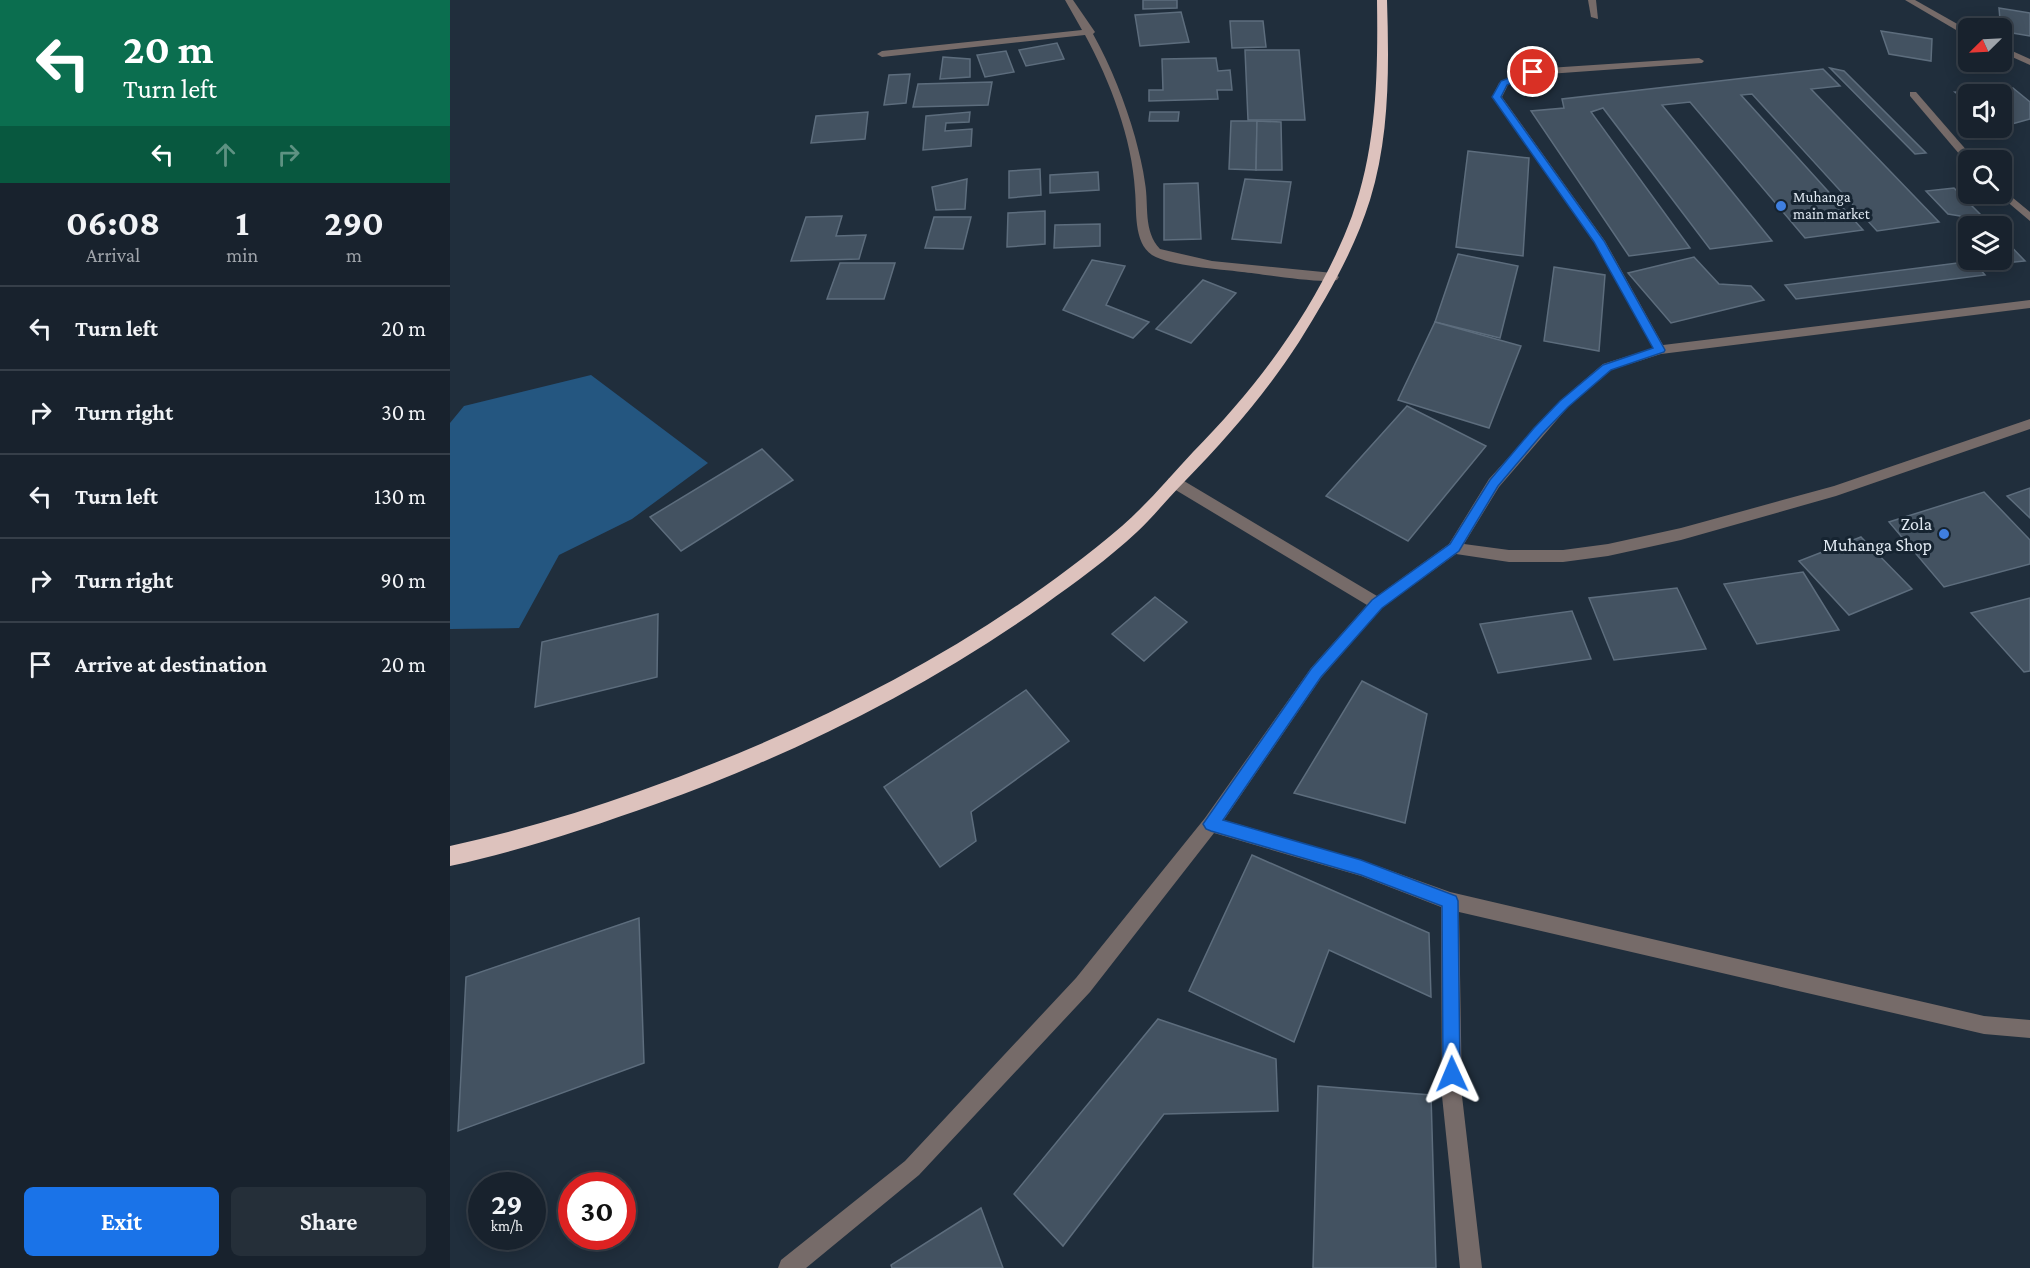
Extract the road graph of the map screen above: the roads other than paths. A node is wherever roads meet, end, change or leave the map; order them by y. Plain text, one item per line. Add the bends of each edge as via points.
1 (1069, 0) edge
2 (1382, 0) edge
3 (1592, 0) edge
4 (1909, 0) edge
5 (1595, 17) dead end
6 (1958, 28) edge
7 (1090, 32) junction
8 (882, 54) dead end
9 (2012, 54) edge
10 (1699, 61) dead end
11 (2030, 62) edge
12 (1913, 94) dead end
13 (1961, 150) edge
14 (2012, 202) edge
15 (2030, 219) edge
16 (1333, 277) junction
17 (2030, 304) edge
18 (1660, 350) junction
19 (2030, 424) edge
20 (1174, 482) junction
21 (1454, 548) junction
22 (1377, 604) junction
23 (1211, 824) junction
24 (450, 856) edge
25 (1450, 901) junction
26 (2030, 1029) edge
27 (789, 1268) edge
28 (1471, 1268) edge

1 - 7 street
2 - 16 highway via 1378,133 1364,198
3 - 5 street
4 - 6 street
7 - 8 street
7 - 16 street via 1125,120 1140,182 1144,236 1157,252 1183,260
9 - 11 street
10 - 18 street via 1533,72 1504,83 1497,97 1599,241
12 - 13 street
14 - 15 street
16 - 20 highway via 1270,376 1225,431
17 - 18 street
18 - 21 street via 1607,367 1564,404 1494,483
19 - 21 street via 1836,491 1608,550 1563,556 1509,556
20 - 22 street
20 - 24 highway via 1129,529 1060,584 1001,626 882,694 787,743 677,788 570,824
21 - 22 street
22 - 23 street via 1316,673
23 - 25 street via 1361,868
23 - 27 street via 1083,985 912,1168
25 - 26 street via 1984,1025
25 - 28 street via 1452,1096

